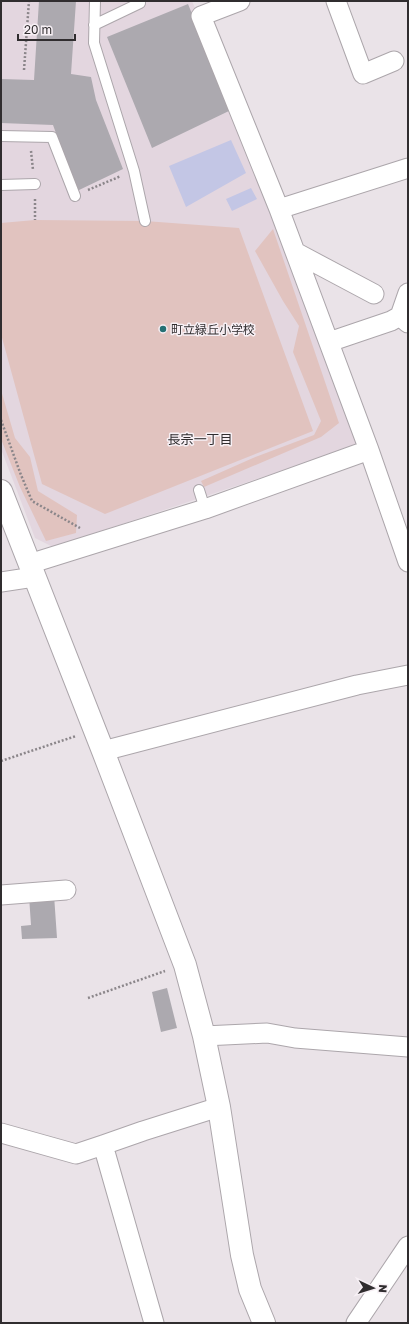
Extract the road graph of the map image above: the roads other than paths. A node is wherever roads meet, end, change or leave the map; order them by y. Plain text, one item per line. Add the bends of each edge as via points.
1 (95, 1) edge
2 (240, 1) edge
3 (336, 1) edge
4 (142, 2) edge
5 (94, 25) junction
6 (394, 61) dead end
7 (1, 136) edge
8 (408, 168) edge
9 (35, 184) dead end
10 (1, 185) edge
11 (75, 196) road end
12 (279, 209) junction
13 (145, 221) dead end
14 (295, 252) junction
15 (408, 293) edge
16 (374, 294) dead end
17 (404, 320) edge
18 (329, 342) junction
19 (369, 450) junction
20 (199, 490) dead end
21 (1, 491) edge
22 (205, 509) junction
23 (408, 562) edge
24 (32, 570) junction
25 (1, 582) edge
26 (408, 675) edge
27 (103, 751) junction
28 (66, 890) dead end
29 (1, 895) edge
30 (204, 1036) junction
31 (408, 1047) edge
32 (219, 1107) junction
33 (1, 1133) edge
34 (103, 1145) junction
35 (408, 1246) edge
36 (154, 1323) edge
37 (264, 1323) edge
38 (356, 1323) edge

1 - 5 lane
2 - 12 street via 201,16
3 - 6 street via 363,74
4 - 5 lane
5 - 13 lane via 94,43 134,171
7 - 11 lane via 52,137
8 - 12 street
9 - 10 lane
12 - 14 street
14 - 16 street
14 - 18 street
15 - 17 street
17 - 18 street via 391,321
18 - 19 street
19 - 22 street
19 - 23 street
20 - 22 lane
21 - 24 street
22 - 24 street
24 - 25 street
24 - 27 street
26 - 27 street via 357,685
27 - 30 street via 185,965
28 - 29 street
30 - 31 street via 267,1033 295,1038
30 - 32 street
32 - 34 street
32 - 37 street via 242,1255 250,1289
33 - 34 street via 76,1154
34 - 36 street
35 - 38 street

